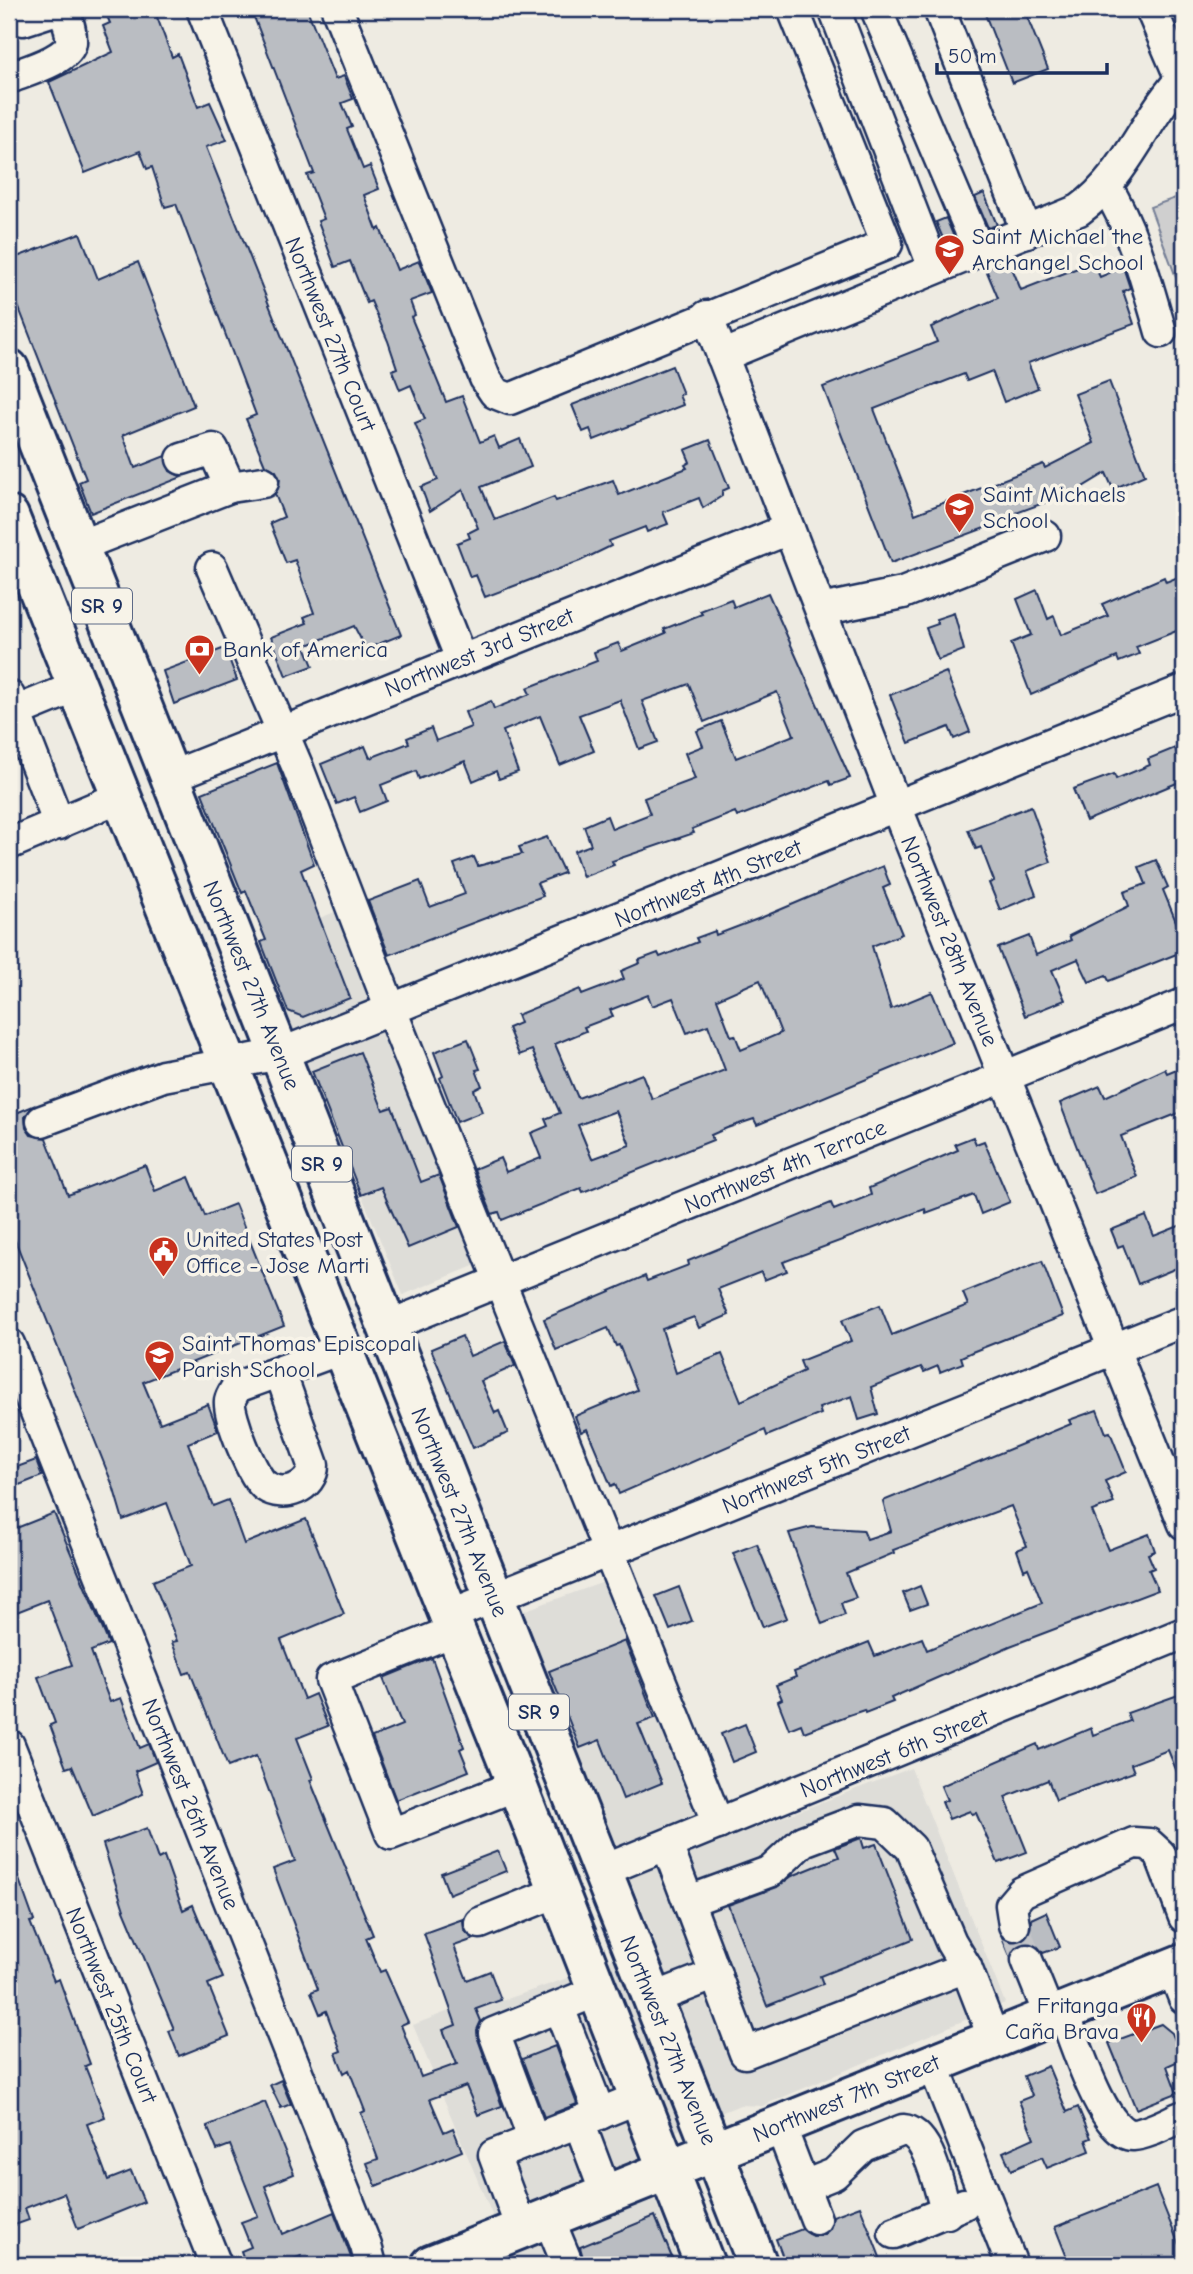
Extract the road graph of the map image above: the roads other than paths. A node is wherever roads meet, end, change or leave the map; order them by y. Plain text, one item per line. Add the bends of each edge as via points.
1 (57, 9) edge
2 (64, 9) edge
3 (202, 9) edge
4 (337, 9) edge
5 (793, 9) edge
6 (834, 9) edge
7 (876, 9) edge
8 (939, 9) edge
9 (1151, 9) edge
10 (19, 19) edge
11 (9, 78) edge
12 (1182, 78) edge
13 (1107, 186) junction
14 (1027, 232) junction
15 (979, 251) junction
16 (934, 268) junction
17 (707, 316) junction
18 (1161, 332) dead end
19 (722, 356) junction
20 (9, 369) edge
21 (182, 459) dead end
22 (263, 482) dead end
23 (230, 487) junction
24 (9, 516) edge
25 (789, 528) junction
26 (1045, 536) dead end
27 (79, 546) junction
28 (17, 563) edge
29 (212, 568) dead end
30 (44, 606) junction
31 (821, 610) junction
32 (461, 659) junction
33 (76, 687) junction
34 (1184, 690) edge
35 (12, 704) edge
36 (282, 732) junction
37 (170, 777) junction
38 (120, 797) junction
39 (896, 806) junction
40 (59, 824) junction
41 (9, 844) edge
42 (238, 951) junction
43 (1184, 1004) edge
44 (391, 1010) junction
45 (279, 1054) junction
46 (228, 1062) junction
47 (1004, 1077) junction
48 (42, 1121) dead end
49 (500, 1281) junction
50 (1184, 1321) edge
51 (386, 1327) junction
52 (9, 1344) edge
53 (341, 1349) junction
54 (1115, 1349) junction
55 (280, 1372) dead end
56 (1184, 1524) edge
57 (608, 1553) junction
58 (494, 1598) junction
59 (450, 1623) junction
60 (1184, 1633) edge
61 (9, 1745) edge
62 (517, 1785) junction
63 (718, 1824) junction
64 (667, 1845) junction
65 (602, 1871) junction
66 (557, 1892) junction
67 (689, 1901) junction
68 (1184, 1917) edge
69 (480, 1923) dead end
70 (1014, 1925) tunnel mouth
71 (1027, 1960) tunnel mouth
72 (966, 1967) junction
73 (716, 1974) junction
74 (1180, 1976) edge
75 (597, 1992) junction
76 (652, 1999) junction
77 (558, 2008) junction
78 (1057, 2014) junction
79 (994, 2039) junction
80 (933, 2064) junction
81 (638, 2098) junction
82 (1184, 2116) edge
83 (589, 2118) junction
84 (780, 2125) junction
85 (534, 2140) junction
86 (713, 2151) junction
87 (667, 2169) junction
88 (804, 2186) junction
89 (606, 2194) junction
90 (984, 2196) junction
91 (947, 2213) junction
92 (816, 2219) dead end
93 (534, 2222) junction
94 (894, 2233) dead end
95 (483, 2255) edge
96 (216, 2265) edge
97 (371, 2265) edge
98 (431, 2265) edge
99 (568, 2265) edge
100 (705, 2265) edge
101 (758, 2265) edge
102 (1012, 2265) edge

1 - 10 street
2 - 11 street via 71,39 67,51
3 - 32 street, Northwest 27th Court
4 - 17 street via 485,378 495,393 510,400
5 - 17 street via 887,244
6 - 16 street
7 - 15 street
8 - 14 street
9 - 12 street
12 - 13 street
13 - 14 street via 1079,210
13 - 18 street via 1140,258
14 - 15 street
15 - 16 street
16 - 19 street
17 - 19 street, Northwest 28th Avenue
19 - 25 street, Northwest 28th Avenue
20 - 27 main road, Northwest 27th Avenue / SR 9
21 - 23 street via 213,449
22 - 23 street
23 - 27 street
24 - 28 main road, SR 9
25 - 31 street, Northwest 28th Avenue
25 - 32 street, Northwest 3rd Street
26 - 31 street via 903,593
27 - 37 main road, Northwest 27th Avenue / SR 9
28 - 30 main road, SR 9
29 - 36 street
30 - 33 main road, SR 9
30 - 37 main road via 60,611 70,623 131,760
31 - 39 street, Northwest 28th Avenue
32 - 36 street, Northwest 3rd Street
33 - 35 street
33 - 38 main road, SR 9
34 - 39 street, Northwest 4th Street
35 - 40 street
36 - 37 street, Northwest 3rd Street
36 - 44 street
37 - 42 main road, Northwest 27th Avenue / SR 9
38 - 40 street
38 - 42 main road via 137,798 159,817 201,912
38 - 46 main road, SR 9
39 - 44 street, Northwest 4th Street
39 - 47 street, Northwest 28th Avenue
40 - 41 street
42 - 45 main road, Northwest 27th Avenue / SR 9
43 - 47 street, Northwest 4th Terrace
44 - 45 street, Northwest 4th Street
44 - 49 street
45 - 46 street, Northwest 4th Street
45 - 51 main road, Northwest 27th Avenue / SR 9
46 - 48 street, Northwest 4th Street via 163,1076
46 - 53 main road, SR 9
47 - 49 street, Northwest 4th Terrace
47 - 54 street, Northwest 28th Avenue
49 - 51 street, Northwest 4th Terrace
49 - 57 street
50 - 54 street, Northwest 5th Street
51 - 58 main road, Northwest 27th Avenue / SR 9
52 - 97 street, Northwest 26th Avenue
53 - 55 street
53 - 59 main road, SR 9
54 - 56 street, Northwest 28th Avenue
54 - 57 street, Northwest 5th Street
57 - 58 street, Northwest 5th Street
57 - 63 street
58 - 59 street, Northwest 5th Street
58 - 65 main road, Northwest 27th Avenue / SR 9
59 - 62 main road, SR 9
59 - 62 street, Northwest 5th Street via 331,1680 391,1834
60 - 63 street, Northwest 6th Street
61 - 96 street, Northwest 25th Court
62 - 66 main road, SR 9
63 - 64 street, Northwest 6th Street
64 - 65 street, Northwest 6th Street
64 - 67 street
65 - 76 main road, Northwest 27th Avenue / SR 9
66 - 69 street
66 - 75 main road, SR 9
67 - 72 street via 771,1871 803,1842 859,1820 885,1823 911,1848
67 - 73 street
68 - 70 street via 1160,1854 1149,1844 1134,1843 1022,1892 1011,1905
71 - 78 street
72 - 73 street via 745,2053
72 - 79 street
73 - 76 street
74 - 78 main road, Northwest 7th Street
75 - 77 street
75 - 81 main road, SR 9
76 - 86 main road, Northwest 27th Avenue / SR 9
77 - 83 street
77 - 85 street via 494,2033
78 - 79 main road, Northwest 7th Street
78 - 82 street via 1093,2090 1121,2131 1133,2135
79 - 80 main road, Northwest 7th Street
80 - 84 main road, Northwest 7th Street
80 - 90 street
81 - 83 street
81 - 87 main road, SR 9
83 - 85 street
83 - 89 street
84 - 86 main road, Northwest 7th Street
84 - 88 street
85 - 93 street via 494,2155
86 - 87 main road, Northwest 7th Street
86 - 101 main road, Northwest 27th Avenue / SR 9
87 - 89 main road, Northwest 7th Street
87 - 100 main road, SR 9
88 - 91 street via 834,2174 863,2146 909,2130 922,2141
88 - 92 street
89 - 93 main road, Northwest 7th Street
90 - 91 street
90 - 102 street
91 - 94 street
93 - 95 main road, Northwest 7th Street
93 - 99 street
95 - 98 main road, Northwest 7th Street

